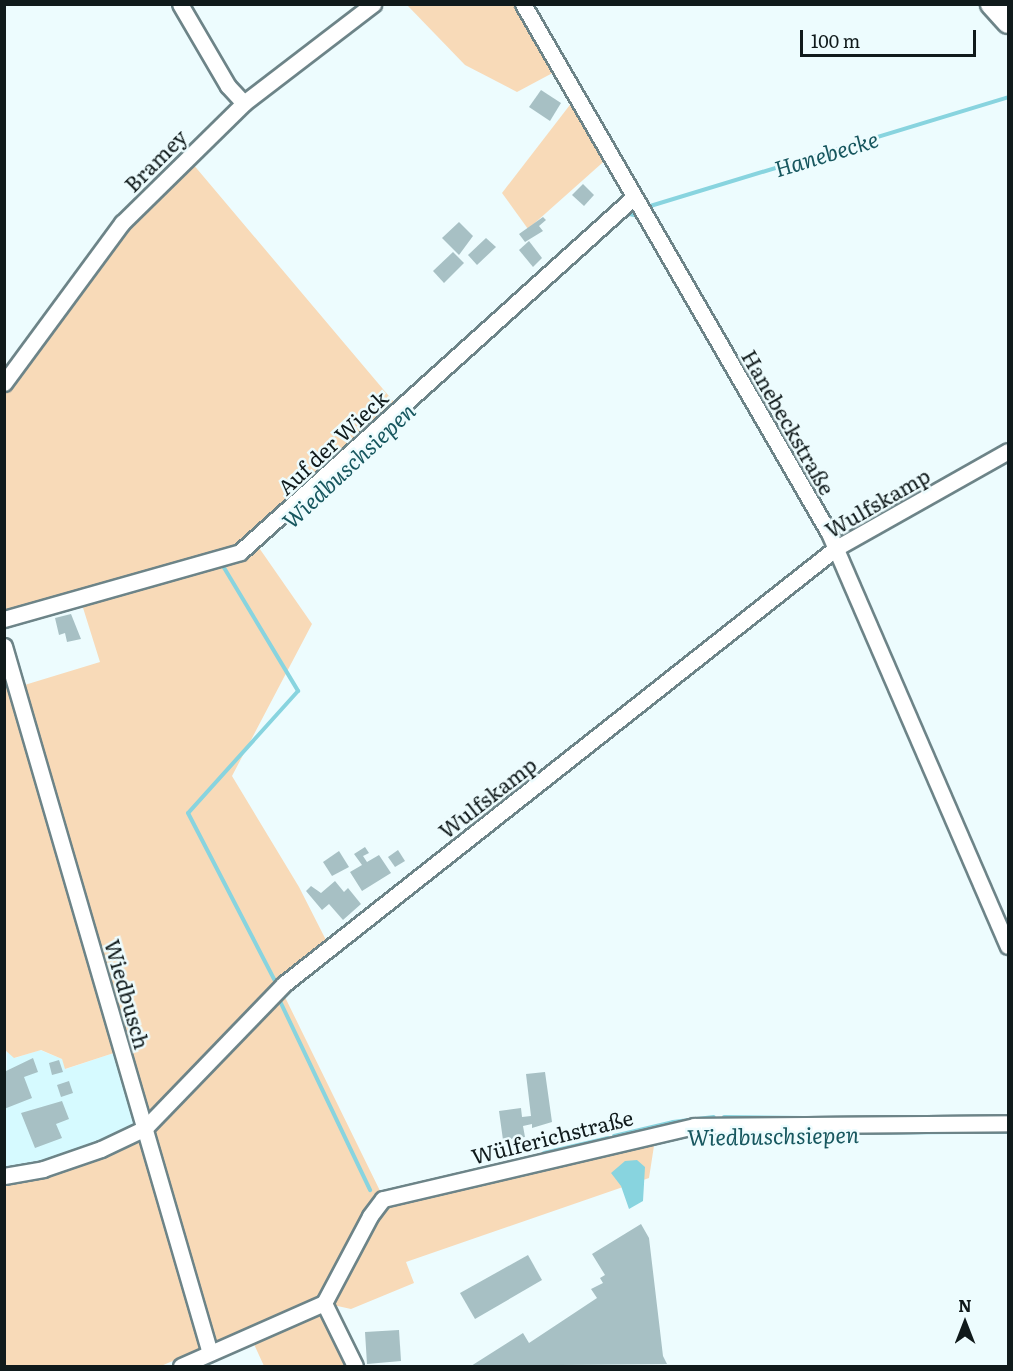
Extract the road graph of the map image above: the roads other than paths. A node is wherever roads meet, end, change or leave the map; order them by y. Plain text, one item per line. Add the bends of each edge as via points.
1 (180, 4) edge
2 (374, 4) edge
3 (523, 4) edge
4 (992, 4) edge
5 (1008, 22) edge
6 (244, 103) junction
7 (634, 197) junction
8 (4, 383) edge
9 (1008, 451) edge
10 (836, 548) junction
11 (4, 619) edge
12 (4, 646) edge
13 (1008, 946) edge
14 (1008, 1123) edge
15 (145, 1128) junction
16 (4, 1176) edge
17 (324, 1303) junction
18 (210, 1353) junction
19 (181, 1366) edge
20 (355, 1366) edge

1 - 6 street via 228,86
2 - 6 street, Bramey
3 - 7 street, Hanebeckstraße
4 - 5 highway
6 - 8 street, Bramey via 122,224
7 - 10 street, Hanebeckstraße
7 - 11 street, Auf der Wieck via 240,552
9 - 10 street, Wulfskamp
10 - 13 street, Hanebeckstraße
10 - 15 street, Wulfskamp via 284,984
12 - 15 street, Wiedbusch
14 - 17 street, Wülferichstraße via 694,1126 383,1199
15 - 16 street, Wulfskamp via 101,1149 43,1169
15 - 18 street, Wiedbusch
17 - 18 street
17 - 20 street
18 - 19 street

